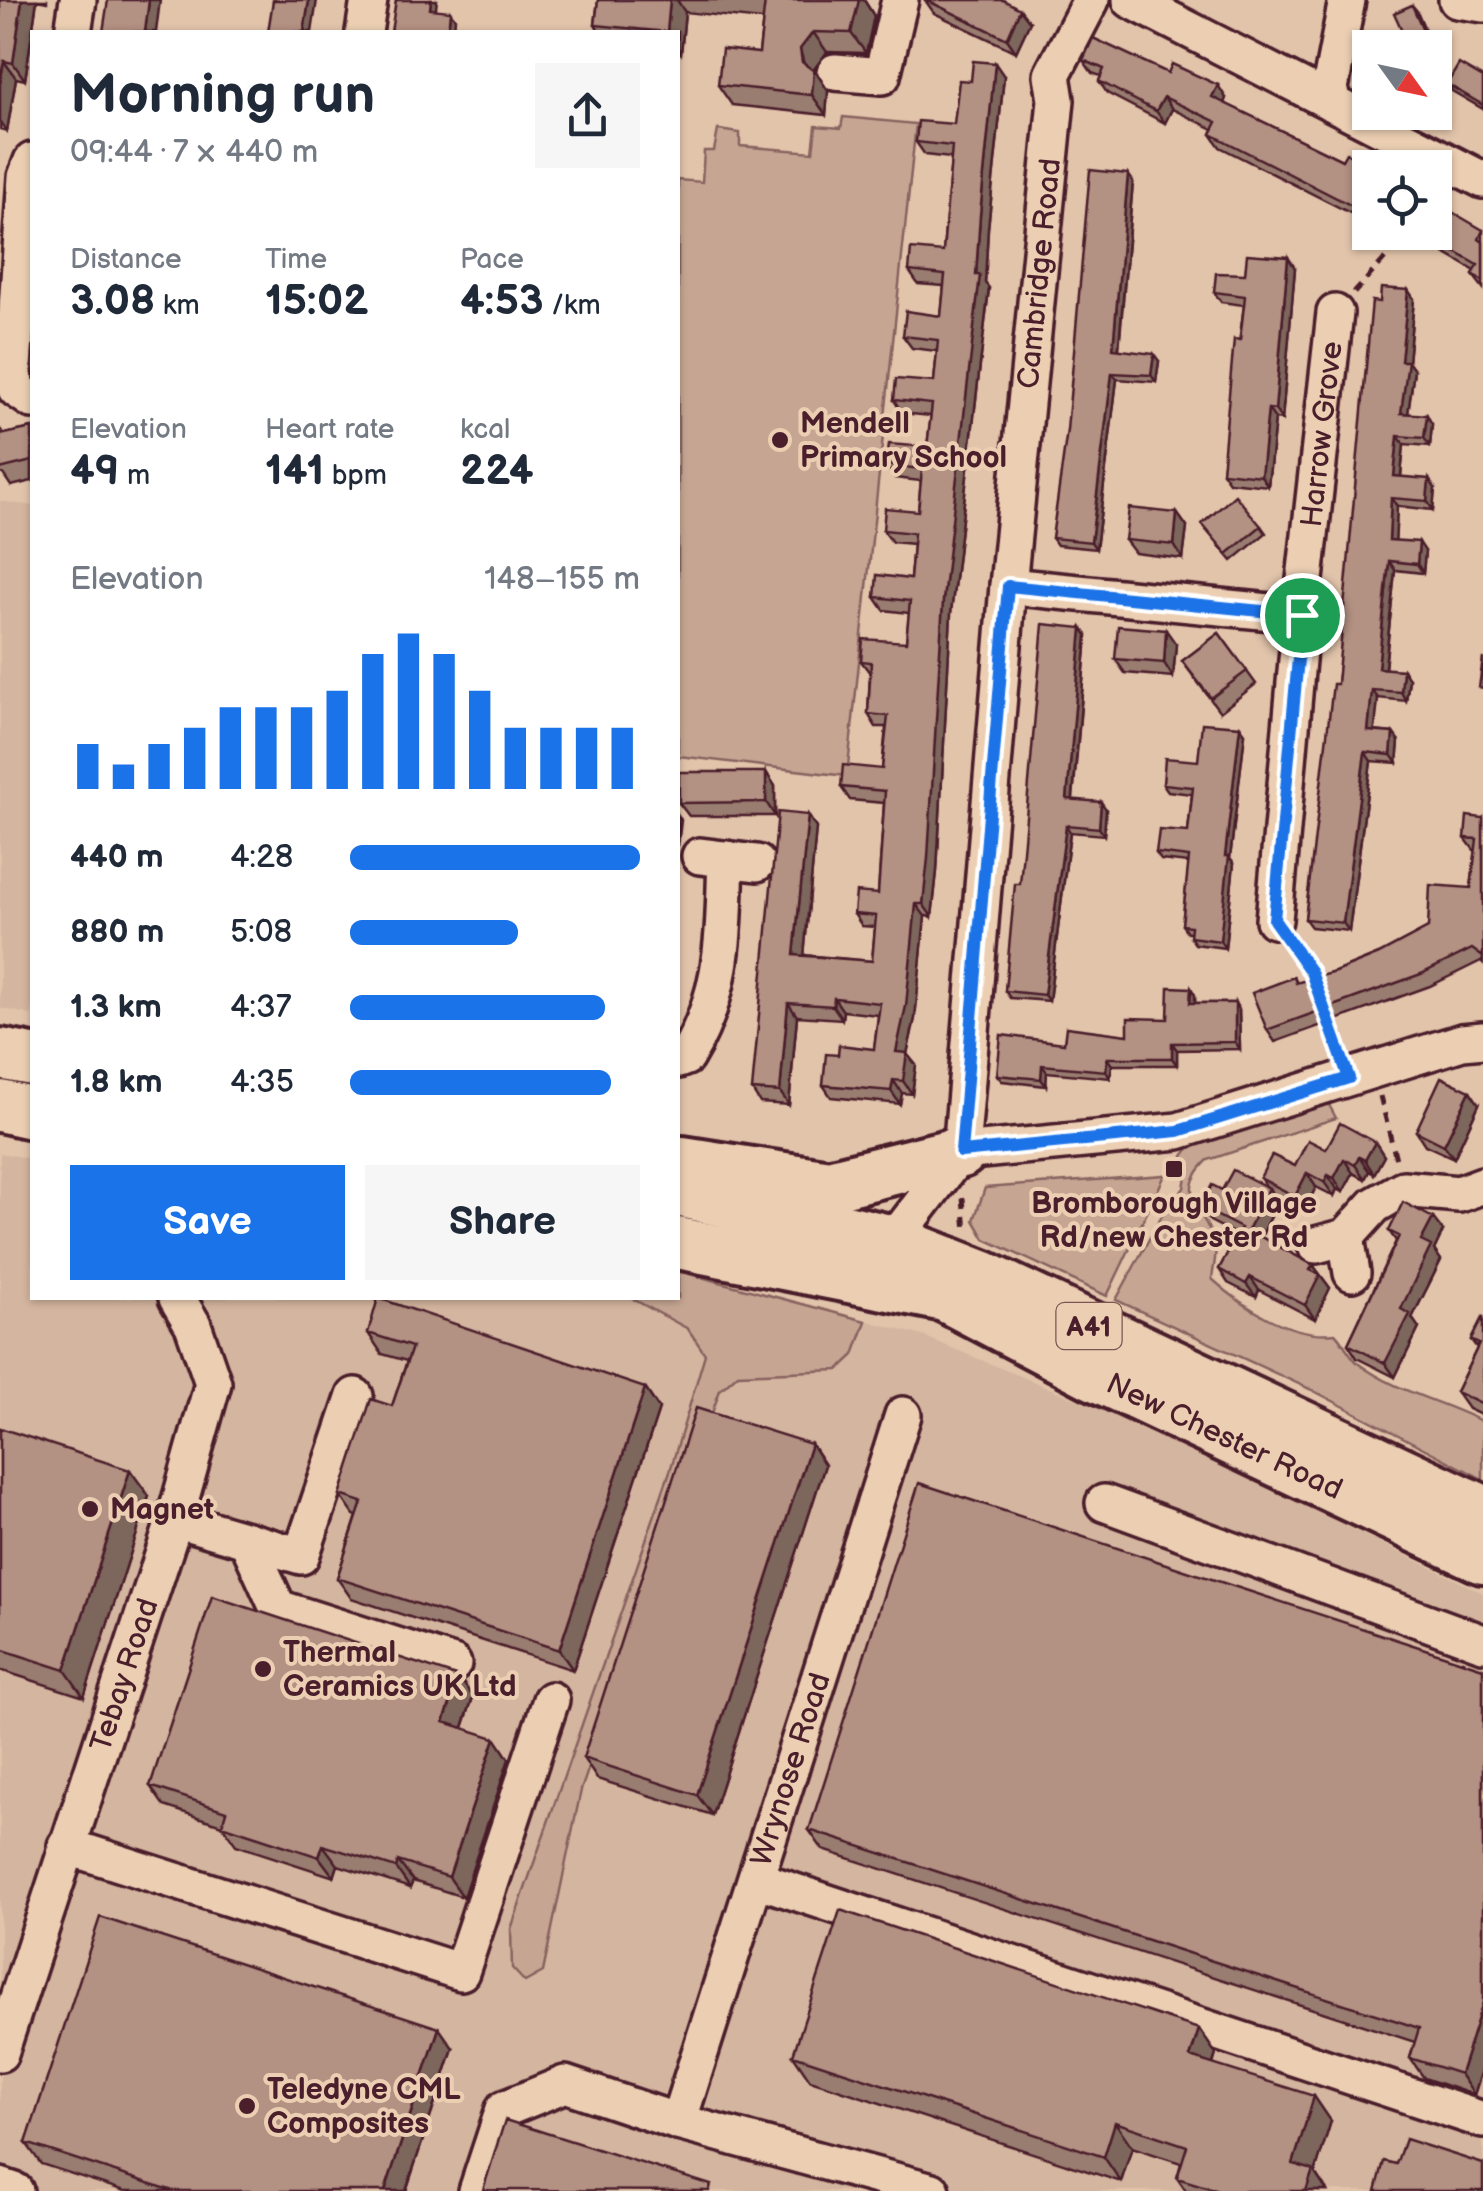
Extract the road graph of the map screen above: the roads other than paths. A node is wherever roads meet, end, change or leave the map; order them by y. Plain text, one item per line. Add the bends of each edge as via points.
1 (78, 0) edge
2 (369, 0) edge
3 (900, 0) edge
4 (1091, 0) edge
5 (1131, 0) edge
6 (1348, 0) edge
7 (1457, 0) edge
8 (1483, 4) edge
9 (72, 30) edge
10 (364, 30) edge
11 (835, 72) dead end
12 (1328, 99) junction
13 (30, 166) edge
14 (1483, 180) edge
15 (1336, 313) road end
16 (16, 394) edge
17 (1008, 586) junction
18 (1302, 615) junction
19 (727, 860) dead end
20 (1274, 920) road end
21 (1483, 1040) edge
22 (680, 1059) edge
23 (0, 1106) edge
24 (30, 1113) edge
25 (961, 1152) junction
26 (680, 1163) edge
27 (865, 1175) junction
28 (1483, 1186) edge
29 (680, 1191) edge
30 (893, 1241) junction
31 (680, 1242) edge
32 (831, 1273) junction
33 (1352, 1273) dead end
34 (945, 1296) junction
35 (177, 1300) edge
36 (355, 1396) dead end
37 (903, 1415) dead end
38 (1289, 1420) junction
39 (1104, 1503) dead end
40 (1483, 1511) edge
41 (176, 1519) junction
42 (1483, 1524) edge
43 (247, 1540) junction
44 (1483, 1558) edge
45 (1483, 1643) edge
46 (453, 1664) dead end
47 (550, 1700) dead end
48 (66, 1846) junction
49 (756, 1879) junction
50 (0, 2052) edge
51 (1483, 2120) edge
52 (678, 2122) junction
53 (0, 2186) edge
54 (928, 2190) edge
55 (16, 2191) edge
56 (476, 2191) edge

1 - 9 street
2 - 10 street
3 - 11 street via 882,76
4 - 17 street, Cambridge Road via 1052,74 1056,100
5 - 12 street
6 - 12 street
7 - 8 street
12 - 14 street
13 - 16 street
15 - 18 street, Harrow Grove
17 - 18 street
17 - 25 street, Cambridge Road
18 - 20 street, Harrow Grove
19 - 22 street via 722,970 704,1028
21 - 25 street via 1178,1131
23 - 24 highway
25 - 27 highway
25 - 30 street
26 - 27 highway via 830,1185
27 - 30 highway
28 - 33 street via 1458,1194 1403,1189 1375,1205 1331,1241
29 - 30 highway, New Chester Road / A41
30 - 32 street
30 - 34 highway
30 - 38 highway, New Chester Road / A41
31 - 32 highway, New Chester Road / A41
32 - 34 highway, New Chester Road / A41
34 - 44 highway, New Chester Road / A41 via 1093,1374
35 - 41 street, Tebay Road via 213,1384
36 - 43 street via 301,1556
37 - 49 street, Wrynose Road
38 - 40 highway, New Chester Road / A41
38 - 42 street
39 - 45 street
41 - 43 street
41 - 48 street, Tebay Road
43 - 46 street via 278,1608
47 - 48 street via 461,1972
48 - 50 street, Tebay Road
49 - 51 street
49 - 52 street, Wrynose Road
52 - 54 street
52 - 56 street via 566,2084 504,2109
53 - 55 street

